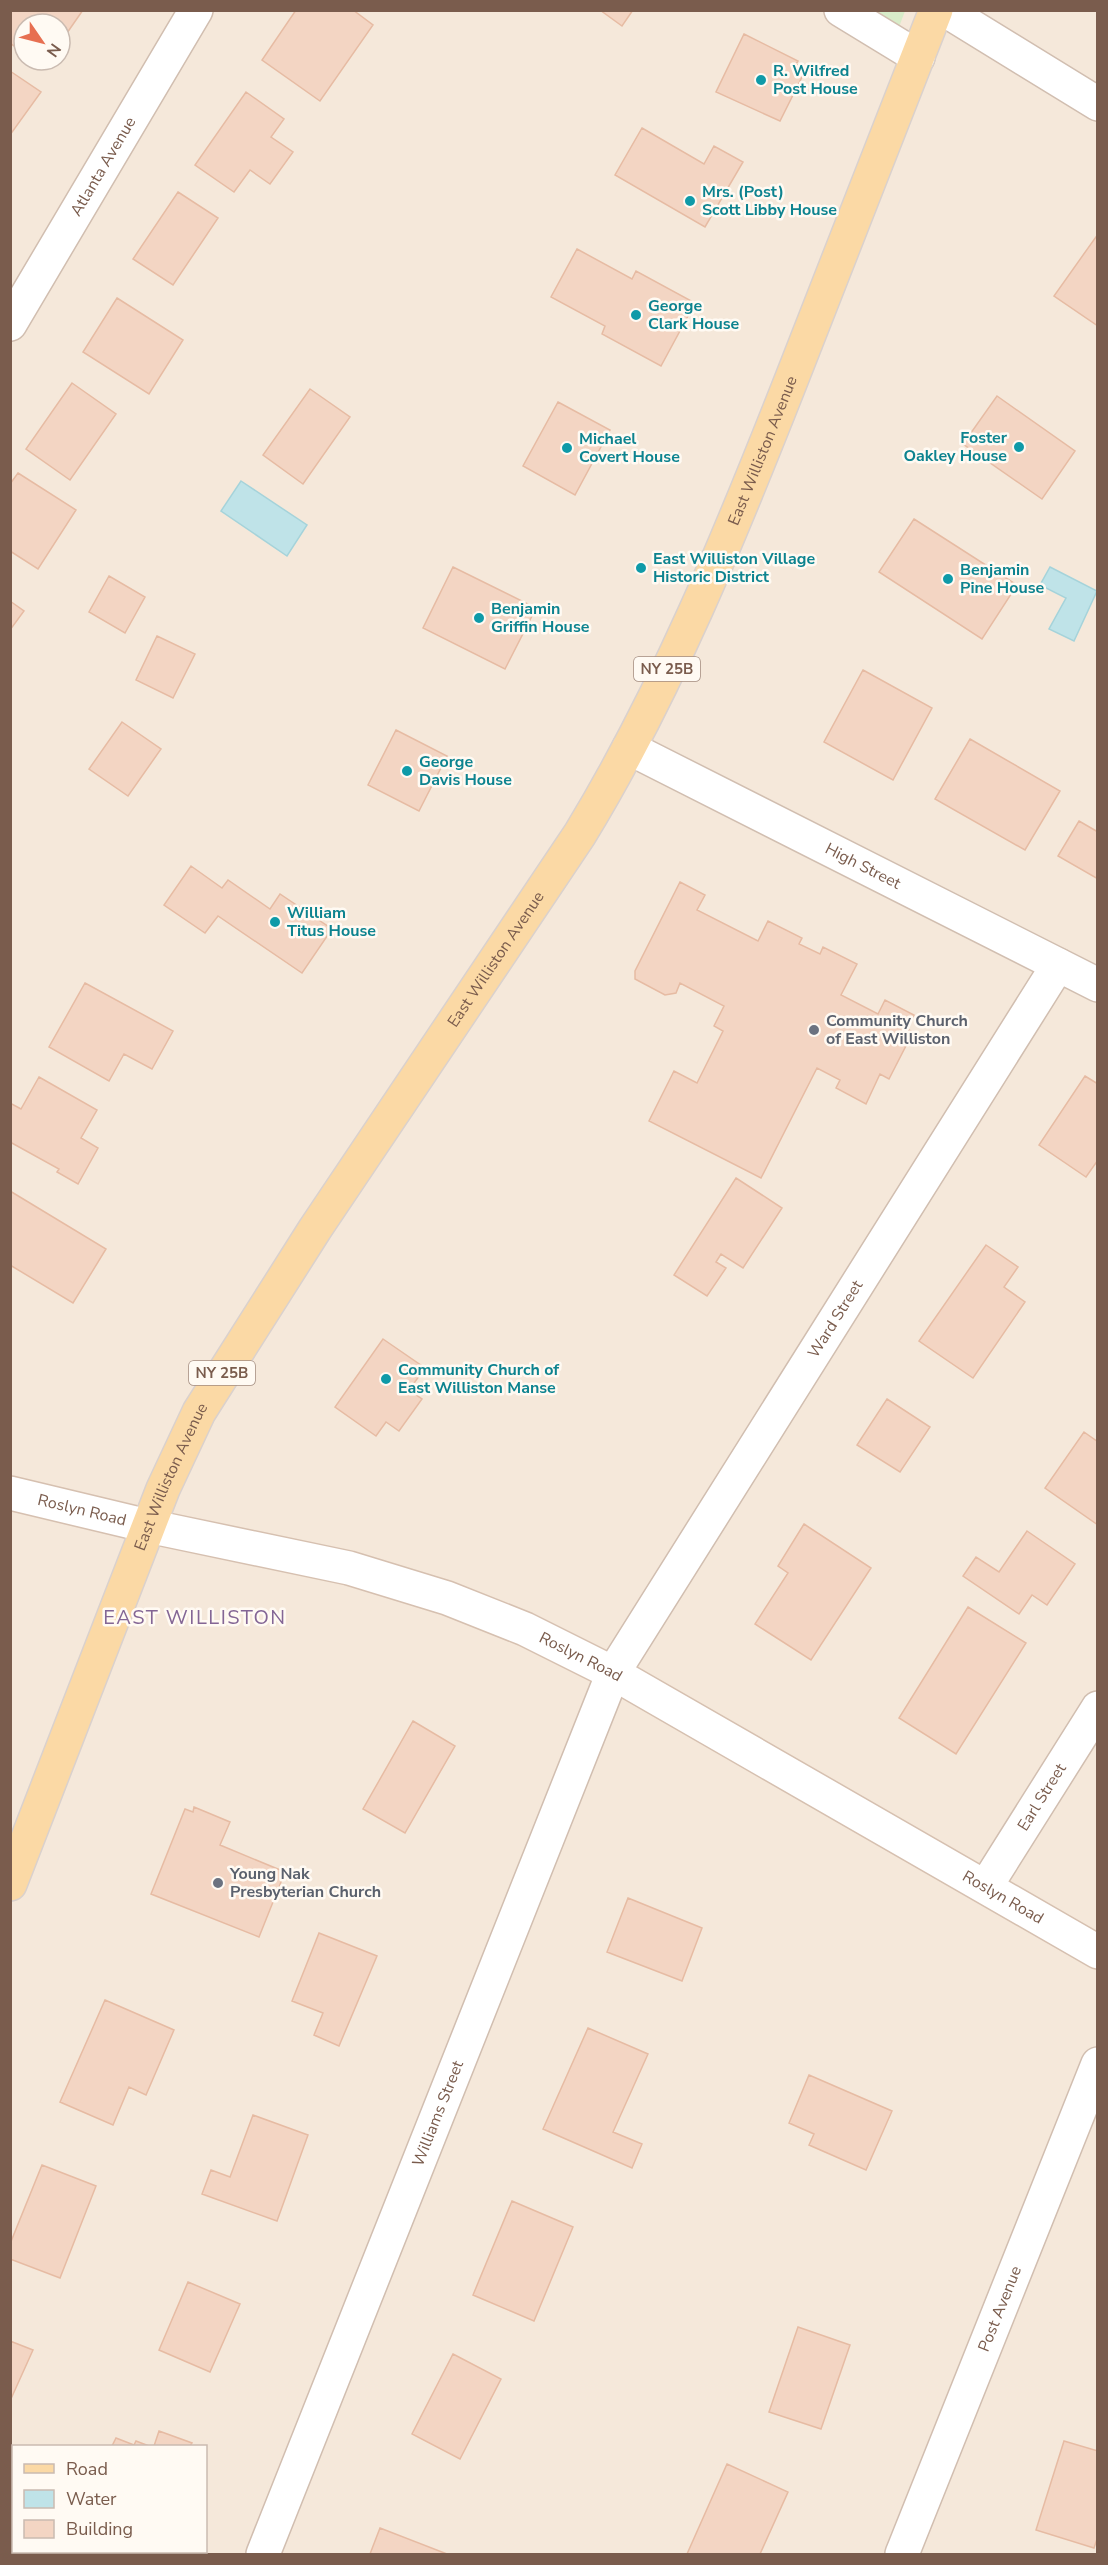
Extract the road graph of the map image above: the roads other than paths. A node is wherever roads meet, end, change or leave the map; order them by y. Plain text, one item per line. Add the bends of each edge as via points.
1 (196, 10) edge
2 (841, 10) edge
3 (936, 10) edge
4 (945, 10) edge
5 (918, 57) junction
6 (1098, 104) edge
7 (10, 324) edge
8 (628, 748) junction
9 (1058, 965) junction
10 (1098, 985) edge
11 (10, 1493) edge
12 (148, 1526) junction
13 (613, 1672) junction
14 (1098, 1708) edge
15 (10, 1884) edge
16 (986, 1886) junction
17 (1098, 1952) edge
18 (1098, 2064) edge
19 (263, 2554) edge
20 (902, 2554) edge

1 - 7 street, Atlanta Avenue
2 - 5 street
3 - 5 main road, East Williston Avenue / NY 25B
4 - 6 street
5 - 8 main road, East Williston Avenue / NY 25B via 751,482
8 - 9 street, High Street
8 - 12 main road, East Williston Avenue / NY 25B via 580,834 220,1376 181,1446
9 - 10 street, High Street
9 - 13 street, Ward Street
11 - 12 street, Roslyn Road
12 - 13 street, Roslyn Road via 278,1551 382,1577 506,1621
12 - 15 main road, East Williston Avenue / NY 25B
13 - 16 street, Roslyn Road
13 - 19 street, Williams Street
14 - 16 street, Earl Street
16 - 17 street, Roslyn Road
18 - 20 street, Post Avenue

